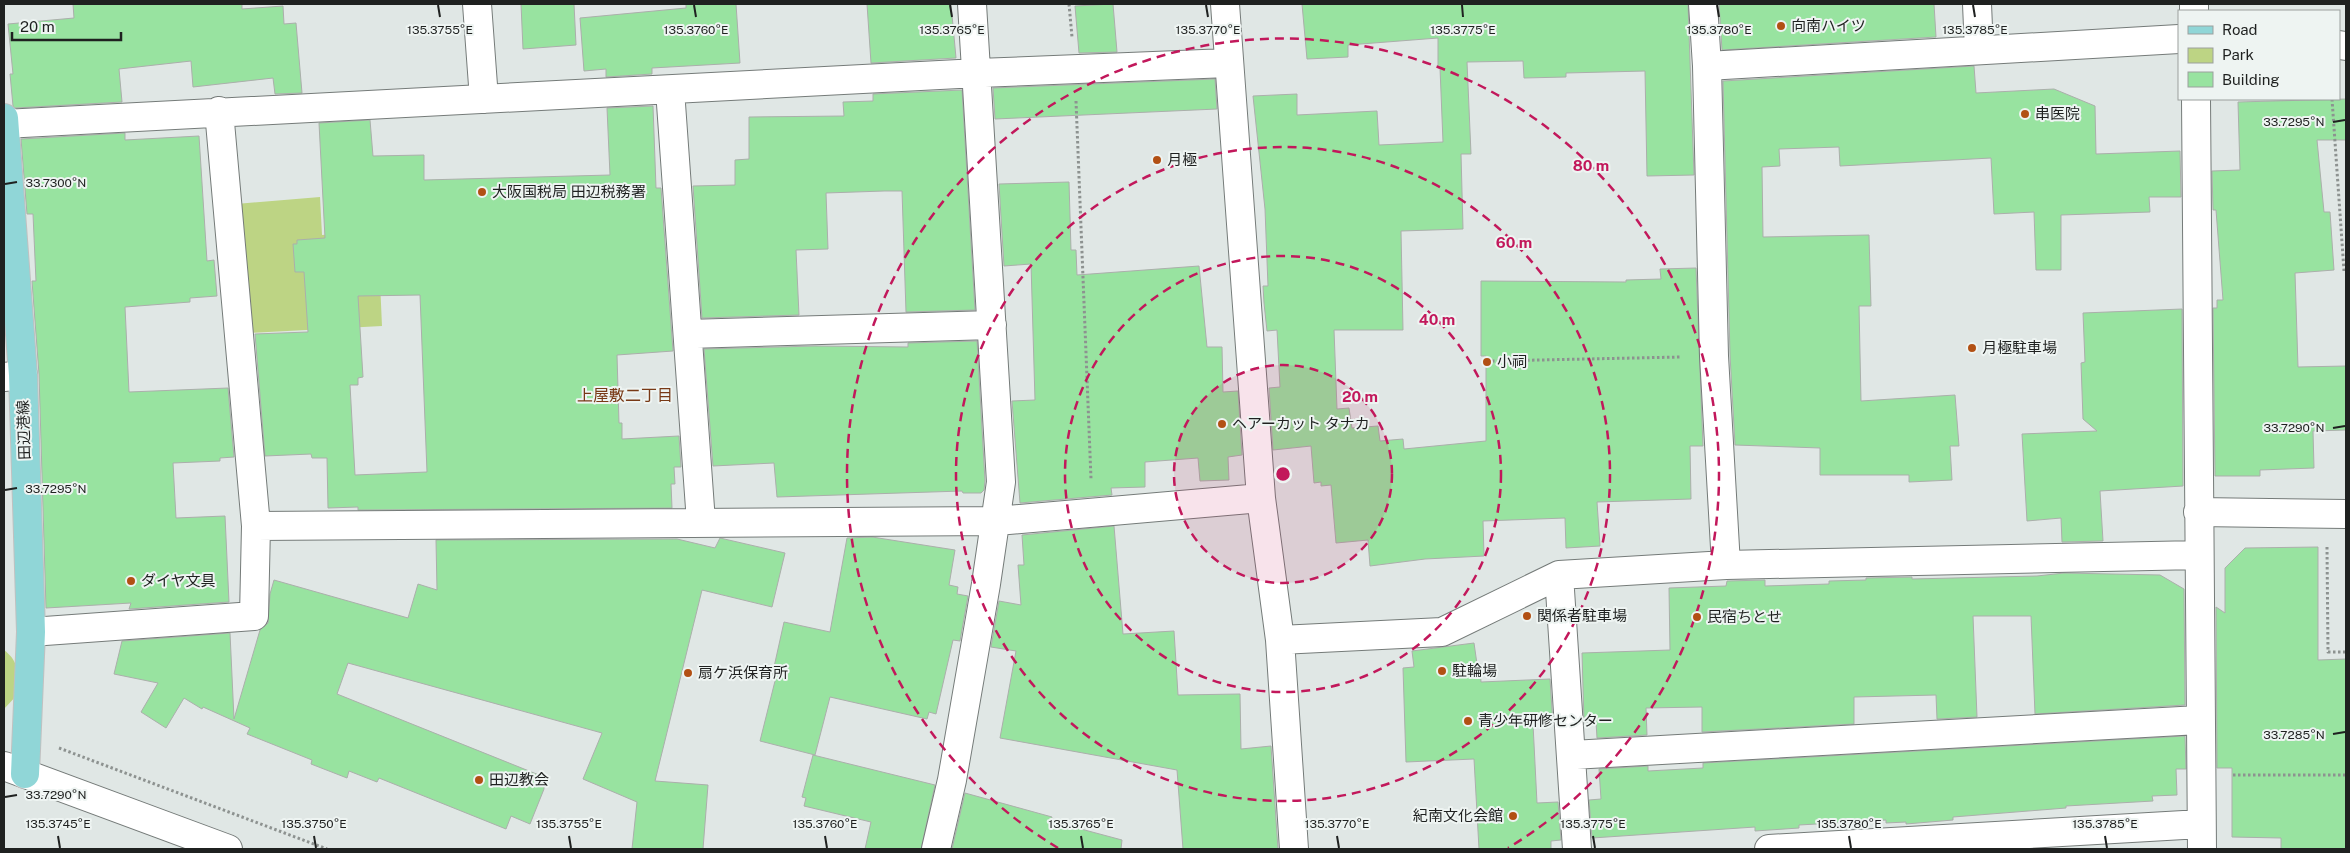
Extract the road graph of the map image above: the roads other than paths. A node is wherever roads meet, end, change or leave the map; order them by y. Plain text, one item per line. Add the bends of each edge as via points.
1 (477, 4) edge
2 (972, 4) edge
3 (1225, 4) edge
4 (1703, 4) edge
5 (1977, 4) edge
6 (2178, 39) edge
7 (1979, 50) junction
8 (1228, 63) junction
9 (1707, 66) junction
10 (978, 74) junction
11 (670, 90) junction
12 (484, 99) junction
13 (2196, 100) edge
14 (219, 111) junction
15 (4, 118) edge
16 (4, 124) edge
17 (992, 325) junction
18 (688, 334) junction
19 (13, 376) edge
20 (1261, 498) junction
21 (2198, 512) junction
22 (2336, 514) edge
23 (997, 521) junction
24 (701, 522) junction
25 (256, 526) junction
26 (2199, 555) junction
27 (1726, 565) junction
28 (1560, 575) junction
29 (30, 632) junction
30 (1280, 640) junction
31 (2199, 720) junction
32 (1572, 756) junction
33 (15, 770) edge
34 (2202, 836) edge
35 (2011, 842) edge
36 (228, 849) edge
37 (936, 849) edge
38 (1294, 849) edge
39 (1577, 849) edge
40 (1769, 849) edge

1 - 12 street
2 - 10 street
3 - 8 street
4 - 9 street
5 - 7 street
6 - 7 street
7 - 9 street
8 - 10 street
8 - 20 street
9 - 27 street via 1714,356
10 - 11 street
10 - 17 street
11 - 12 street
11 - 18 street
12 - 14 street
13 - 21 street
14 - 16 street
14 - 25 street
15 - 16 main road, 田辺港線
16 - 19 main road, 田辺港線
17 - 18 street
17 - 23 street via 1001,482
18 - 24 street
19 - 29 main road, 田辺港線
20 - 23 street
20 - 30 street
21 - 22 street
21 - 26 street
23 - 24 street
23 - 37 street via 952,780
24 - 25 street
25 - 29 street via 254,616
26 - 27 street
26 - 31 street
27 - 28 street
28 - 30 street via 1442,632
28 - 32 street
29 - 33 main road, 田辺港線 via 26,735
30 - 38 street
31 - 32 street
31 - 34 street
32 - 39 street
33 - 36 street
34 - 35 street
35 - 40 street

